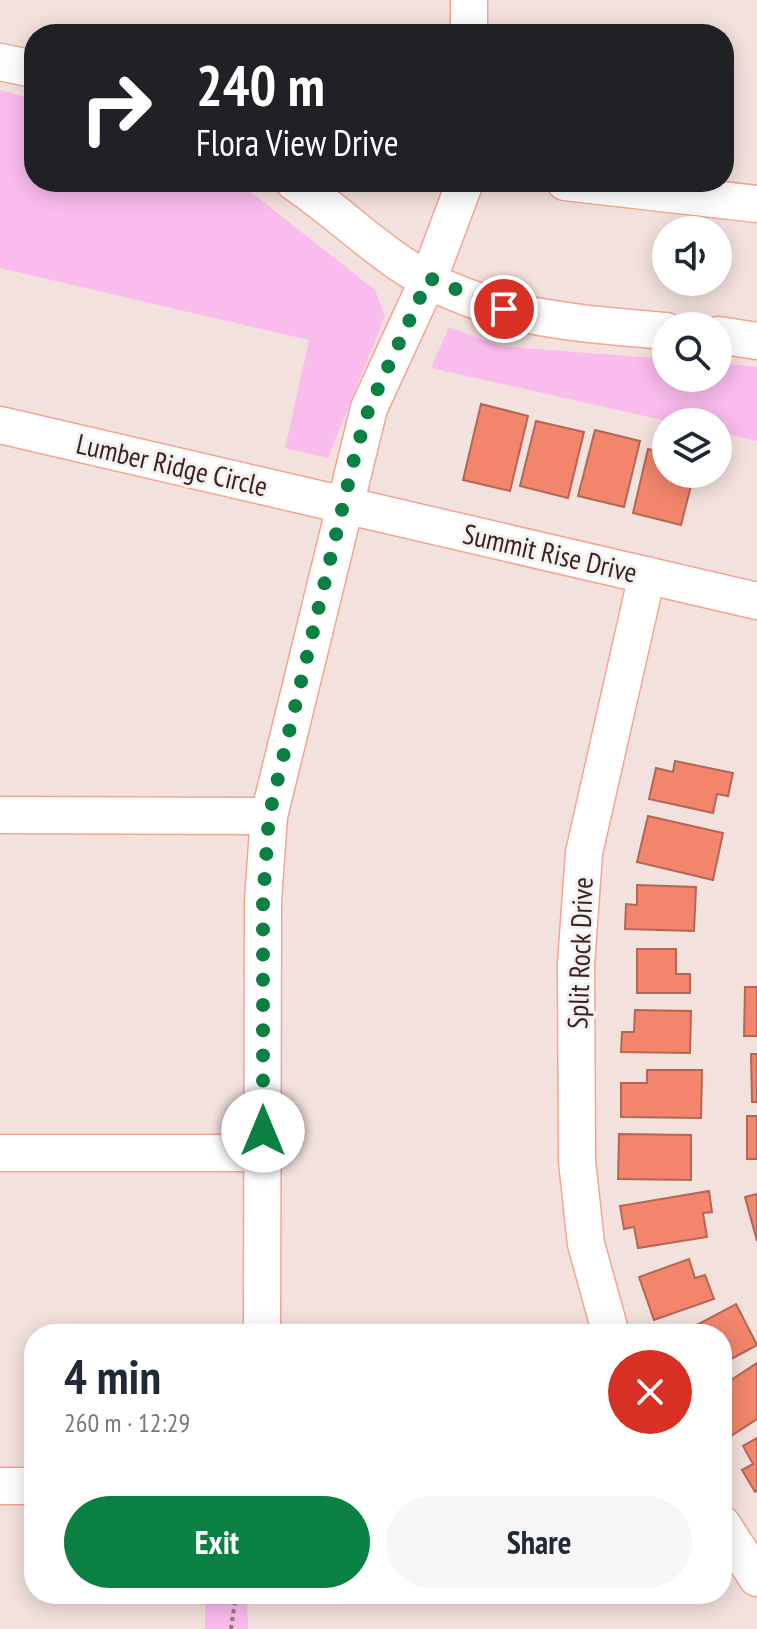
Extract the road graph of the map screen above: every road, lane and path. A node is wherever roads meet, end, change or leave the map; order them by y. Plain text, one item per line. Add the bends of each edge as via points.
1 (469, 0) edge
2 (469, 24) edge
3 (0, 62) edge
4 (24, 67) edge
5 (307, 192) edge
6 (461, 192) edge
7 (652, 192) edge
8 (757, 204) edge
9 (429, 278) junction
10 (652, 330) edge
11 (732, 337) edge
12 (757, 341) edge
13 (0, 425) edge
14 (344, 506) junction
15 (647, 575) junction
16 (757, 601) edge
17 (0, 815) edge
18 (269, 816) junction
19 (0, 1153) edge
20 (263, 1153) junction
21 (262, 1324) edge
22 (608, 1324) edge
23 (0, 1486) edge
24 (24, 1486) edge
25 (732, 1539) edge
26 (757, 1578) edge
27 (235, 1604) edge
28 (231, 1629) edge

1 - 2 street
3 - 4 street
5 - 9 street via 402,264
6 - 9 street
7 - 8 street
9 - 10 street via 531,318
9 - 14 street via 369,408
11 - 12 street
13 - 14 street, Lumber Ridge Circle
14 - 15 street, Summit Rise Drive
14 - 18 street
15 - 16 street, Summit Rise Drive
15 - 22 street, Split Rock Drive via 584,853 576,964 577,1161 586,1244
17 - 18 street
18 - 20 street via 263,901
19 - 20 street
20 - 21 street
23 - 24 street
25 - 26 street
27 - 28 path

